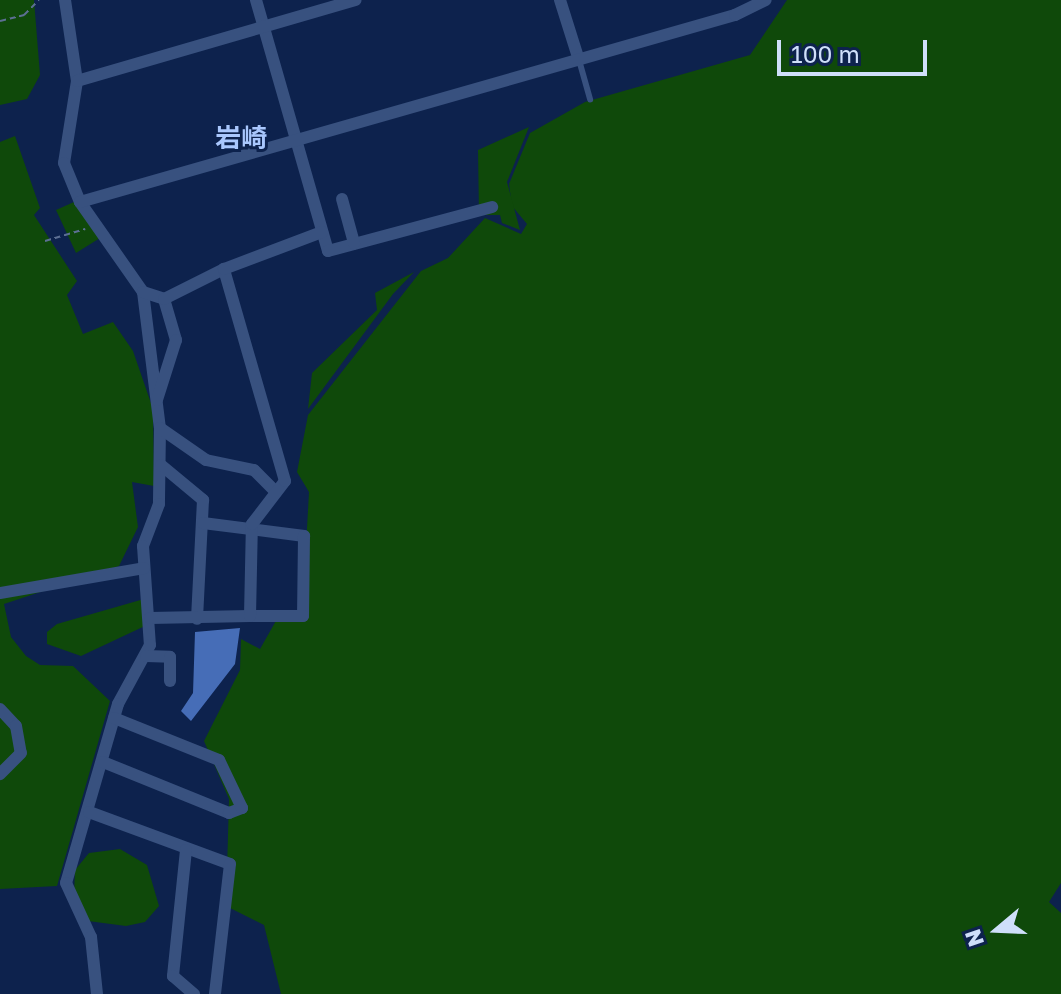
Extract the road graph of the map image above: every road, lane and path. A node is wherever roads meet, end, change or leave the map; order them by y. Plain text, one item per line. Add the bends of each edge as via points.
1 (39, 0) edge
2 (65, 0) edge
3 (256, 0) edge
4 (355, 0) edge
5 (560, 0) edge
6 (766, 0) edge
7 (0, 21) edge
8 (264, 27) junction
9 (578, 57) junction
10 (77, 81) junction
11 (590, 99) dead end
12 (295, 139) junction
13 (342, 199) dead end
14 (80, 202) junction
15 (492, 207) dead end
16 (85, 229) dead end
17 (322, 232) junction
18 (45, 241) dead end
19 (354, 243) junction
20 (224, 269) junction
21 (143, 292) junction
22 (164, 299) junction
23 (157, 400) junction
24 (160, 428) junction
25 (161, 465) junction
26 (276, 492) junction
27 (203, 523) junction
28 (252, 524) junction
29 (144, 568) junction
30 (0, 593) edge
31 (250, 616) junction
32 (150, 618) junction
33 (197, 619) junction
34 (146, 656) junction
35 (170, 681) dead end
36 (0, 709) edge
37 (114, 718) junction
38 (103, 762) junction
39 (0, 774) edge
40 (89, 812) junction
41 (186, 850) junction
42 (97, 994) edge
43 (194, 994) edge
44 (215, 994) edge

1 - 7 path via 24,15
2 - 10 street
3 - 8 street
4 - 8 street
5 - 9 street
6 - 9 street
8 - 10 street
8 - 12 street
9 - 11 lane
9 - 12 street
10 - 14 street via 63,150
12 - 14 street
12 - 17 street
13 - 19 street
14 - 21 street
15 - 19 street
16 - 18 path
17 - 19 street via 328,251
17 - 20 street
20 - 22 street
20 - 26 street via 285,481
21 - 22 street
21 - 23 street
22 - 23 street via 176,340
23 - 24 street
24 - 25 street
24 - 26 street via 206,460 254,470
25 - 27 street via 203,500
25 - 29 street
26 - 28 street
27 - 28 street
27 - 33 street
28 - 31 street
28 - 31 street via 304,536 303,616
29 - 30 street
29 - 32 street
31 - 33 street
32 - 33 street
32 - 34 street
34 - 35 street via 170,657
34 - 37 street
36 - 39 street via 16,726 21,753
37 - 38 street
37 - 38 street via 219,760 242,808 229,813
38 - 40 street
40 - 41 street
40 - 42 street via 66,883 91,937
41 - 43 street via 173,976
41 - 44 street via 231,869

